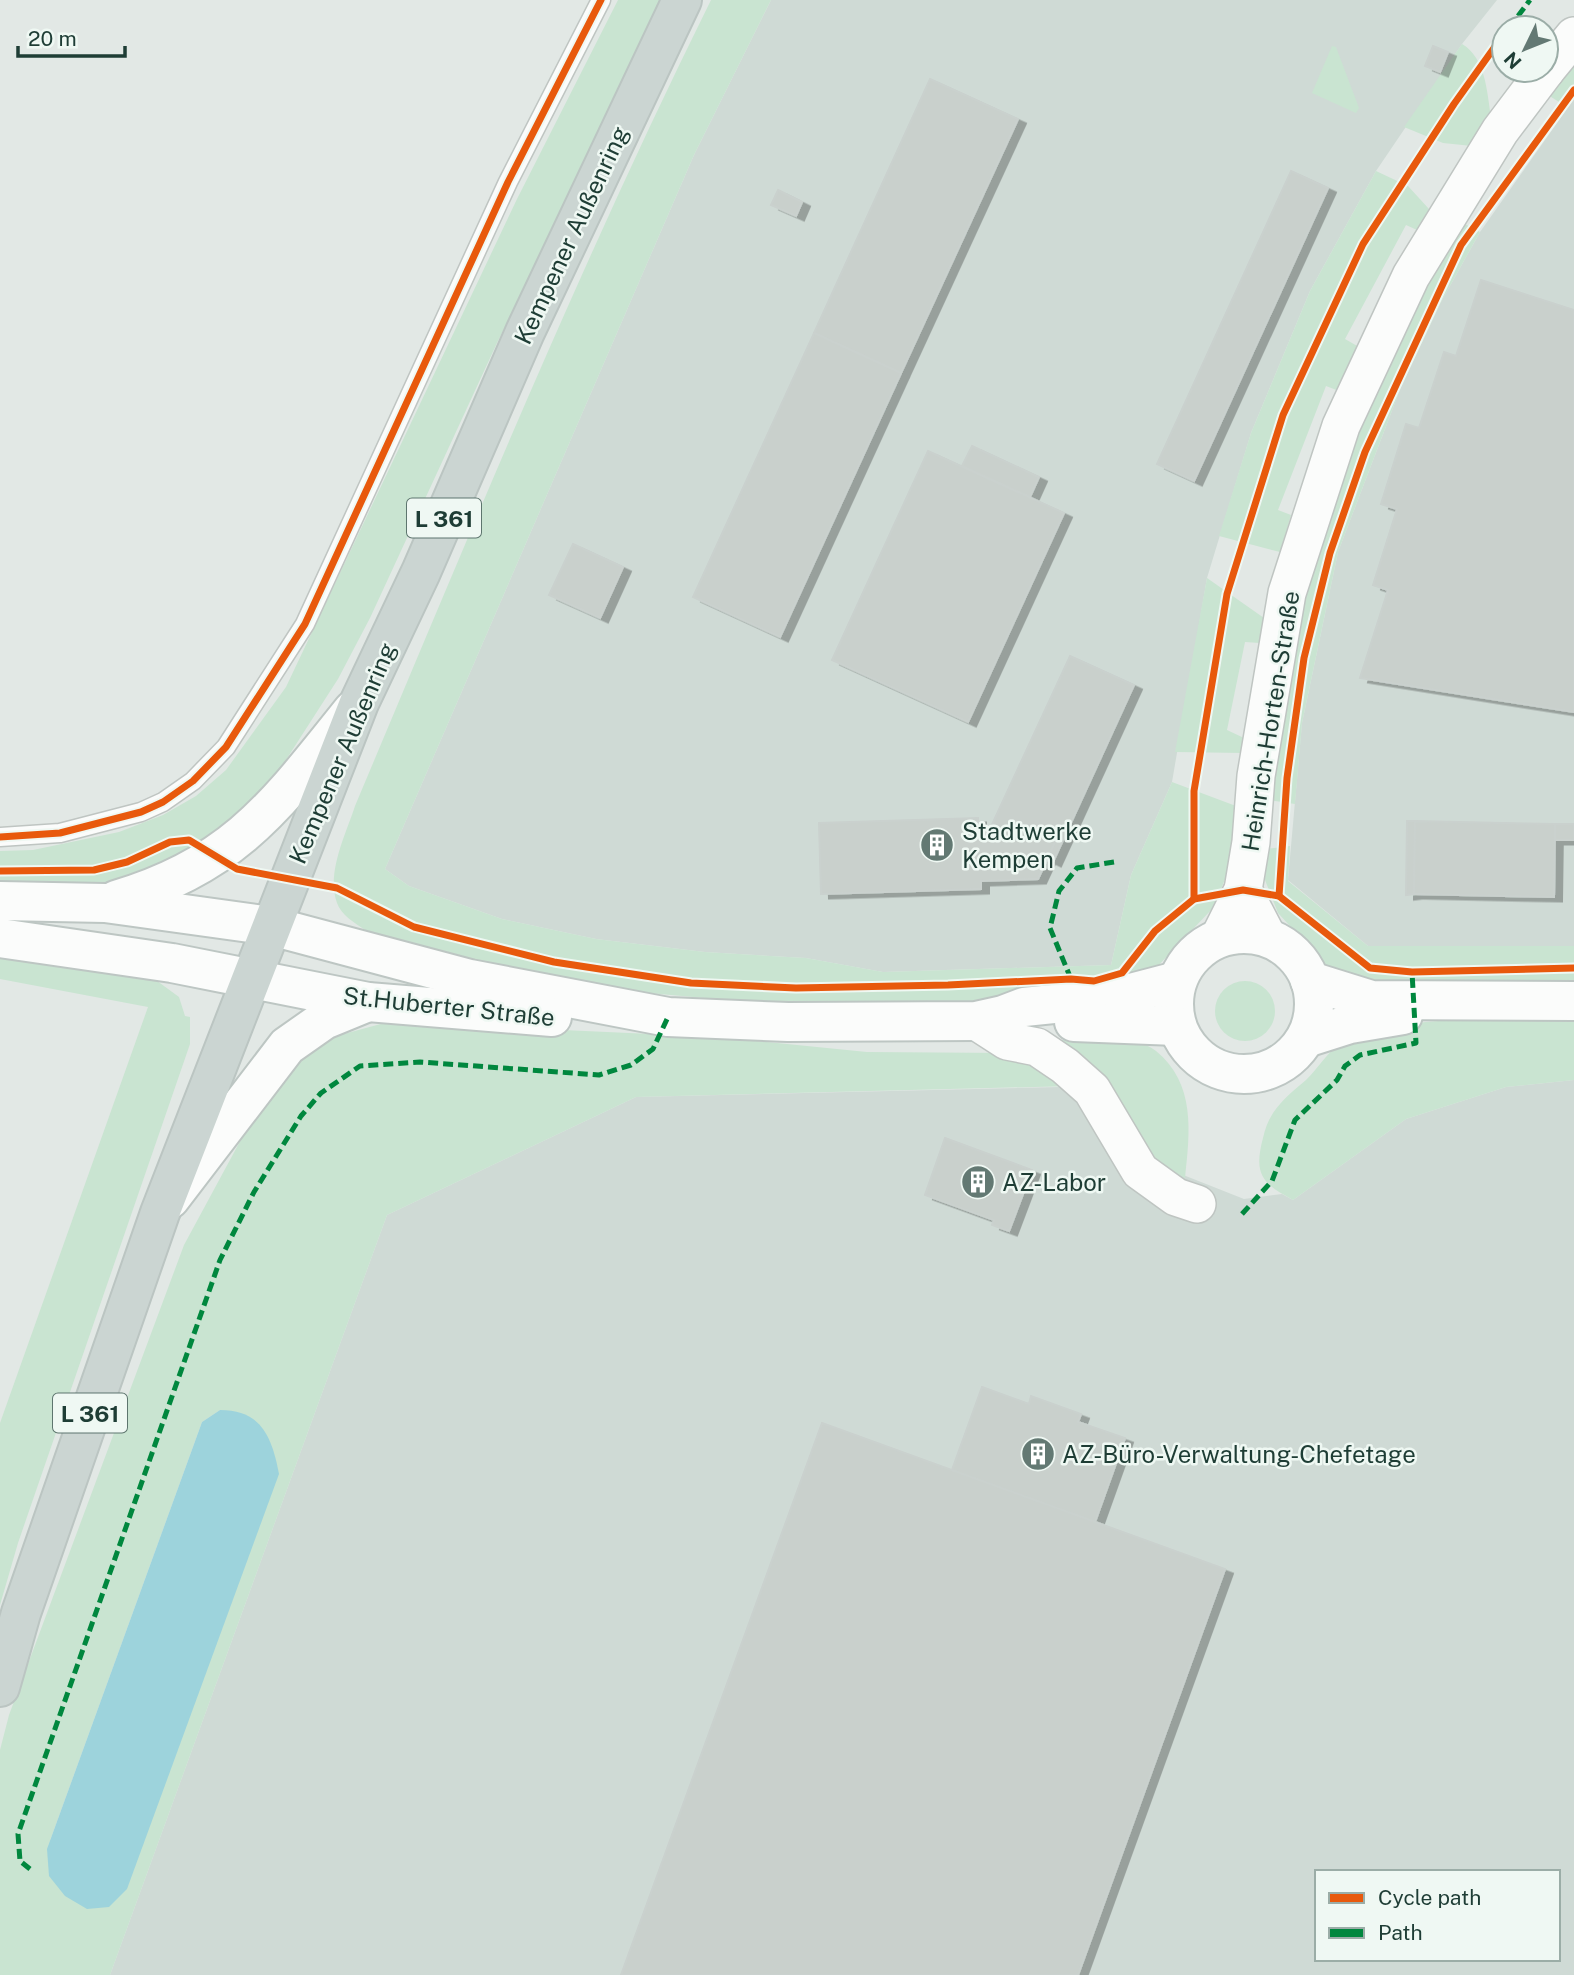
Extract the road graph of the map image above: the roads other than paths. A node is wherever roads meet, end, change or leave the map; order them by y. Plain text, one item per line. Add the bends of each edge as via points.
1 (601, 0) edge
2 (682, 0) edge
3 (1574, 36) edge
4 (1560, 53) edge
5 (1535, 84) edge
6 (359, 703) junction
7 (0, 837) edge
8 (1243, 890) junction
9 (0, 901) edge
10 (104, 903) junction
11 (271, 926) junction
12 (0, 938) edge
13 (1219, 938) junction
14 (1268, 938) junction
15 (251, 979) junction
16 (1177, 981) junction
17 (1310, 981) junction
18 (1574, 1001) edge
19 (368, 1002) junction
20 (1531, 1003) junction
21 (648, 1014) junction
22 (990, 1018) junction
23 (1176, 1026) junction
24 (1306, 1038) junction
25 (1197, 1204) dead end
26 (160, 1213) junction
27 (0, 1687) edge

1 - 7 lane via 508,182 305,624 226,747 193,780 141,812 60,833
2 - 6 main road, Kempener Außenring / L 361 via 525,332
3 - 4 street, Heinrich-Horten-Straße
5 - 8 street, Heinrich-Horten-Straße via 1500,131 1411,276 1342,426 1287,593 1256,776
6 - 10 street via 276,805 222,851 190,873
6 - 11 main road, Kempener Außenring / L 361
8 - 13 street, Heinrich-Horten-Straße
8 - 14 street
9 - 10 street
10 - 11 street, St.Huberter Straße
11 - 15 main road, Kempener Außenring / L 361
11 - 21 street, St.Huberter Straße via 470,979
12 - 15 street, St.Huberter Straße
13 - 14 street via 1244,933
13 - 16 street via 1194,955
14 - 17 street via 1286,948
15 - 19 street, St.Huberter Straße
15 - 26 main road, Kempener Außenring / L 361
16 - 22 street, St.Huberter Straße via 1112,998 1024,1007
16 - 23 street via 1173,1003
17 - 20 street via 1371,1000
17 - 24 street via 1314,1000
18 - 20 street
19 - 21 street, St.Huberter Straße via 598,1020
19 - 26 street via 324,1020 287,1046
20 - 24 street via 1386,1017
21 - 22 street, St.Huberter Straße via 788,1023
22 - 23 street, St.Huberter Straße
22 - 25 street via 1007,1041 1037,1047 1065,1066 1091,1090 1140,1171 1176,1197
23 - 24 street via 1188,1047 1206,1064 1240,1075 1277,1066
26 - 27 main road, Kempener Außenring / L 361 via 21,1613

